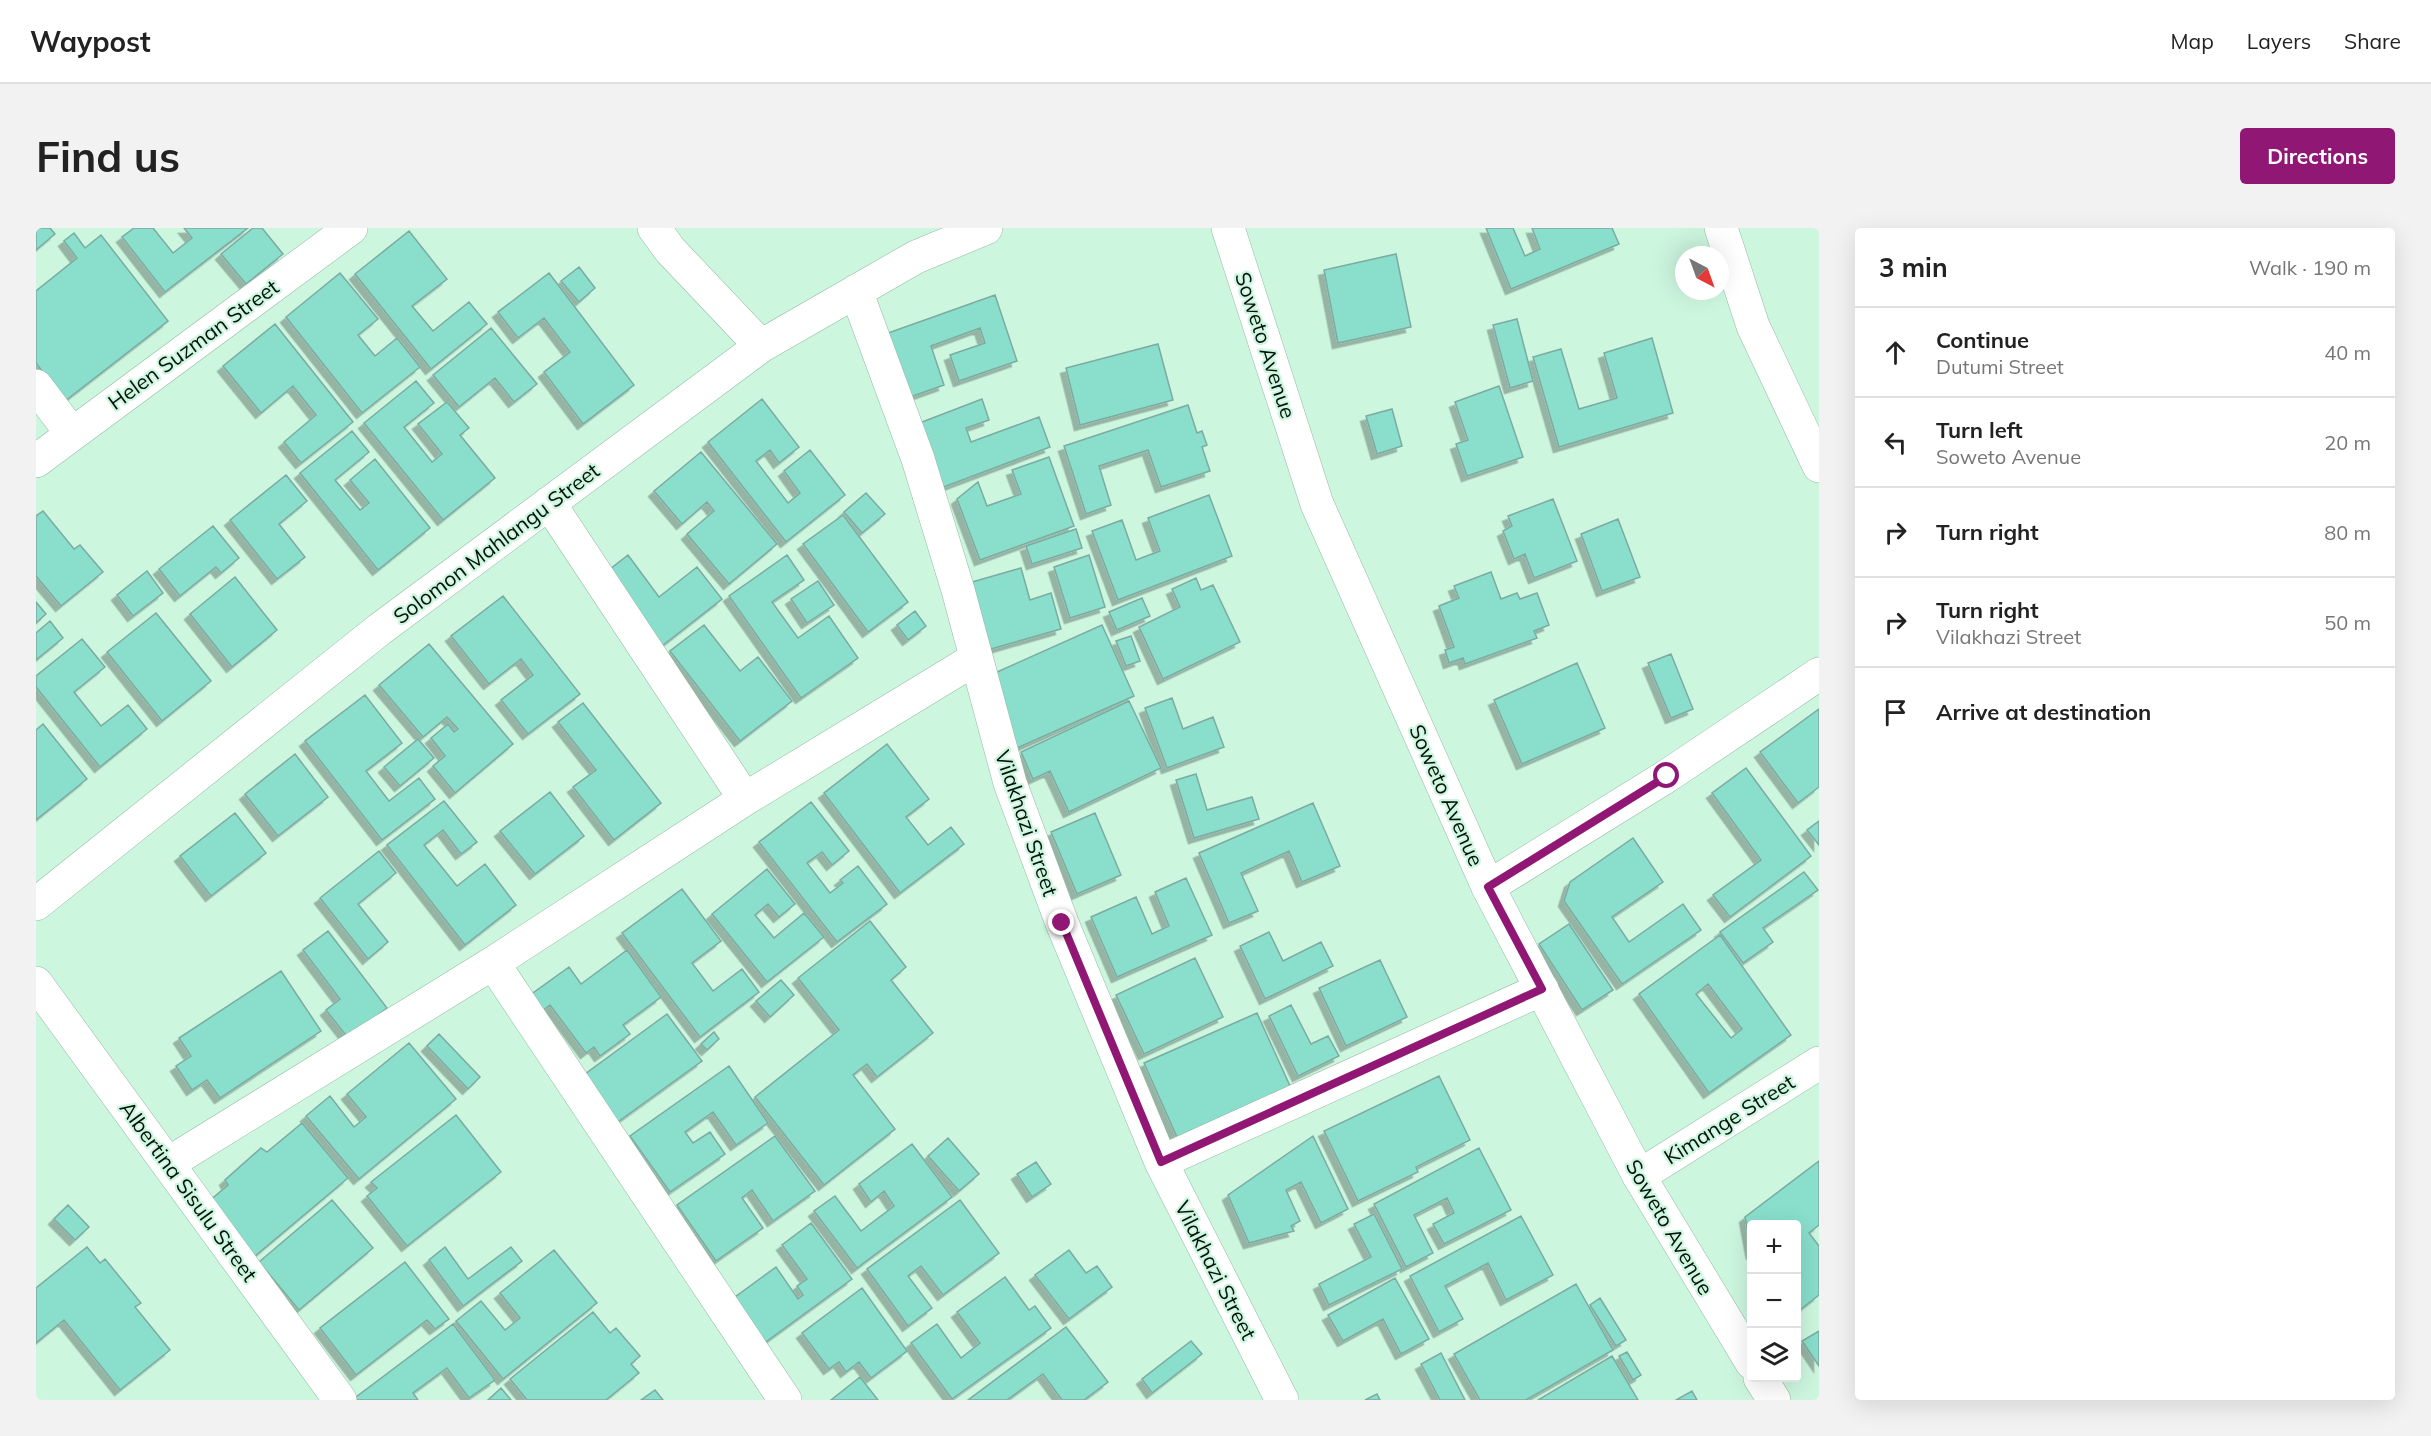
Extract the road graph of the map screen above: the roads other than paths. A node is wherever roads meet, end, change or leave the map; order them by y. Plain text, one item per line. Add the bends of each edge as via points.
1 (351, 228) edge
2 (654, 228) edge
3 (986, 228) edge
4 (1228, 228) edge
5 (1721, 228) edge
6 (856, 291) junction
7 (761, 346) junction
8 (36, 386) edge
9 (72, 434) junction
10 (36, 461) edge
11 (1819, 466) edge
12 (549, 503) junction
13 (975, 659) junction
14 (1819, 674) edge
15 (745, 799) junction
16 (1488, 887) junction
17 (36, 904) edge
18 (494, 963) junction
19 (36, 982) edge
20 (1542, 989) junction
21 (1819, 1063) edge
22 (1161, 1162) junction
23 (169, 1163) junction
24 (1639, 1176) junction
25 (1747, 1355) edge
26 (1763, 1382) edge
27 (340, 1400) edge
28 (784, 1400) edge
29 (1282, 1400) edge
30 (1774, 1400) edge

1 - 9 street, Helen Suzman Street
2 - 7 street
3 - 6 street, Solomon Mahlangu Street via 916,257
4 - 16 street, Soweto Avenue via 1317,504
5 - 11 street via 1753,326
6 - 7 street, Solomon Mahlangu Street
6 - 13 street, Vilakhazi Street via 918,459
7 - 12 street, Solomon Mahlangu Street
8 - 9 street
9 - 10 street, Helen Suzman Street
12 - 15 street
12 - 17 street, Solomon Mahlangu Street via 380,629
13 - 15 street
13 - 22 street, Vilakhazi Street via 1010,783 1062,923
14 - 16 street via 1667,776
15 - 18 street
16 - 20 street, Soweto Avenue
18 - 23 street
18 - 28 street
19 - 23 street, Albertina Sisulu Street
20 - 22 street
20 - 24 street, Soweto Avenue
21 - 24 street, Kimange Street
22 - 29 street, Vilakhazi Street
23 - 27 street, Albertina Sisulu Street
24 - 25 street, Soweto Avenue
26 - 30 street

